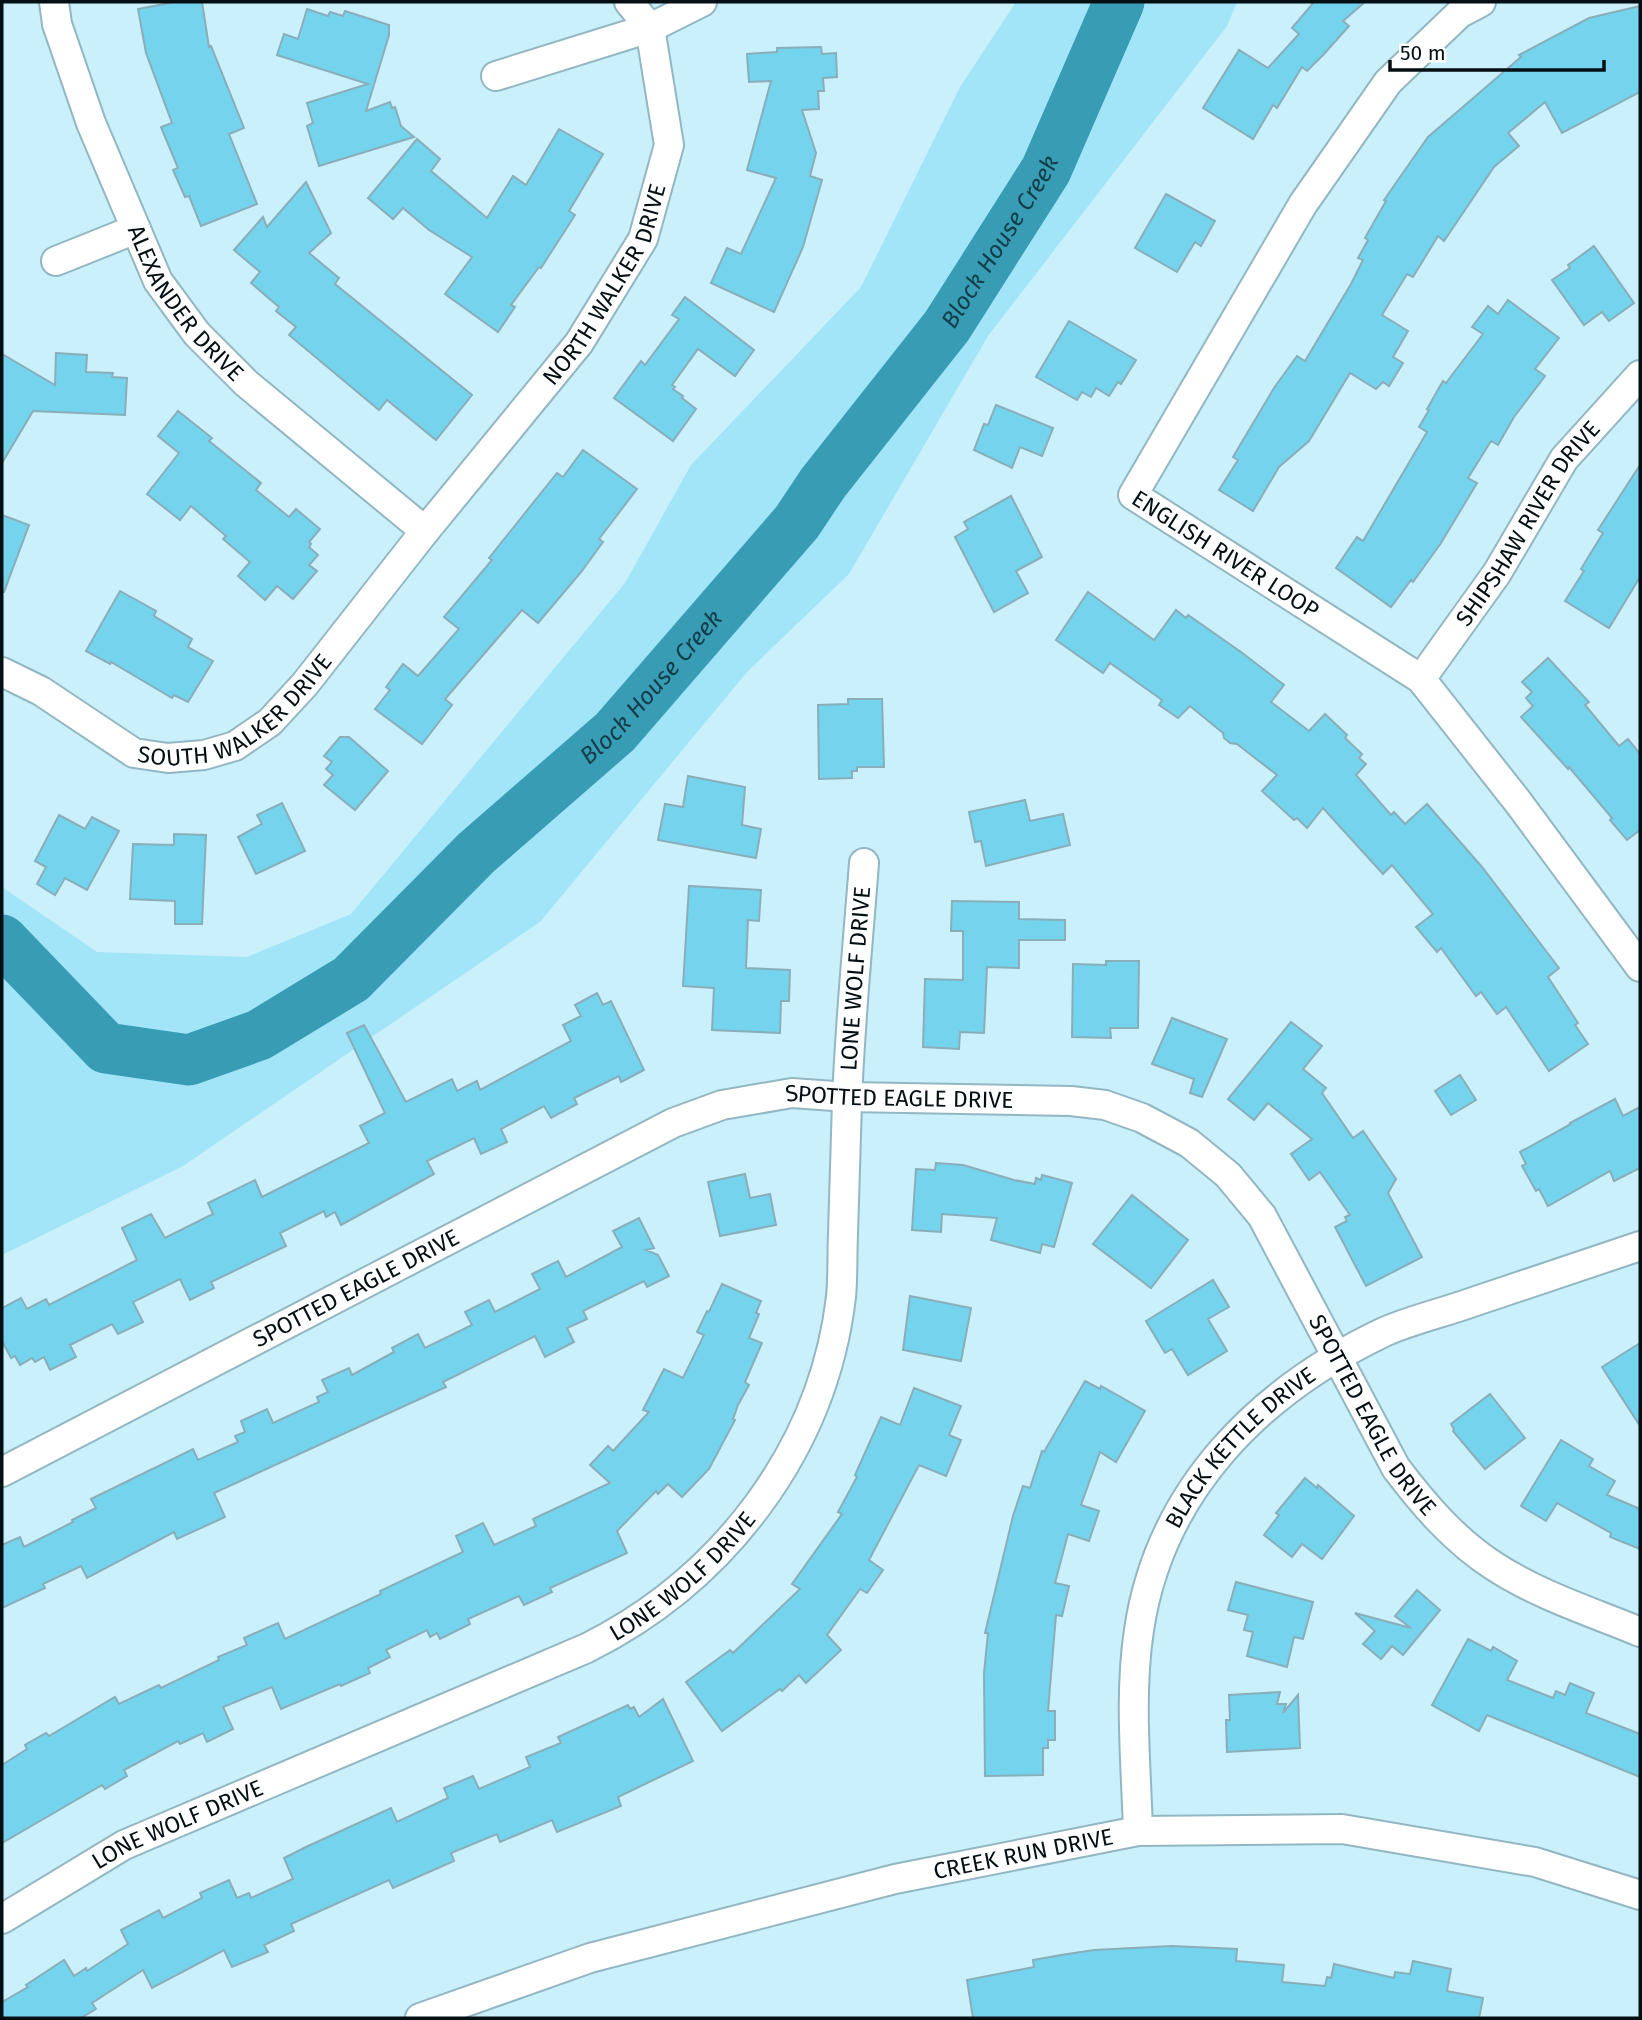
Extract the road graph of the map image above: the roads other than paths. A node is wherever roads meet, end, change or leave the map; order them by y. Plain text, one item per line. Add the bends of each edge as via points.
1 (54, 2) edge
2 (629, 2) edge
3 (702, 2) edge
4 (1481, 2) edge
5 (650, 28) junction
6 (496, 76) dead end
7 (136, 229) junction
8 (56, 261) dead end
9 (1640, 375) edge
10 (425, 531) junction
11 (2, 672) edge
12 (1421, 678) junction
13 (864, 863) dead end
14 (1640, 967) edge
15 (848, 1097) junction
16 (1640, 1246) edge
17 (1336, 1359) junction
18 (2, 1472) edge
19 (1640, 1632) edge
20 (1138, 1830) junction
21 (1640, 1895) edge
22 (2, 1919) edge
23 (420, 2018) edge

1 - 7 street, ALEXANDER DRIVE via 57,24 91,123
2 - 5 street, NORTH WALKER DRIVE
3 - 5 street
4 - 12 street, ENGLISH RIVER LOOP via 1460,13 1388,82 1303,204 1133,495
5 - 6 street
5 - 10 street, NORTH WALKER DRIVE via 670,145 643,239 579,343
7 - 8 street
7 - 10 street, ALEXANDER DRIVE via 158,281 197,334 246,383
9 - 12 street, SHIPSHAW RIVER DRIVE via 1564,459 1497,573
10 - 11 street, SOUTH WALKER DRIVE via 305,684 270,722 235,746 169,758 134,753 41,691
12 - 14 street, ENGLISH RIVER LOOP
13 - 15 street, LONE WOLF DRIVE
15 - 17 street, SPOTTED EAGLE DRIVE via 1105,1105 1189,1143 1228,1175 1262,1216
15 - 18 street, SPOTTED EAGLE DRIVE via 772,1096 722,1105 673,1124
15 - 22 street, LONE WOLF DRIVE via 841,1296 830,1358 789,1455 766,1496 730,1541 663,1603 622,1630 124,1845
16 - 17 street, BLACK KETTLE DRIVE via 1386,1331
17 - 19 street, SPOTTED EAGLE DRIVE via 1396,1468 1424,1505 1459,1539 1522,1583
17 - 20 street, BLACK KETTLE DRIVE via 1279,1395 1242,1429 1189,1495 1168,1534 1139,1628 1133,1690
20 - 21 street, CREEK RUN DRIVE via 1342,1829 1535,1862
20 - 23 street, CREEK RUN DRIVE via 895,1879 590,1958

